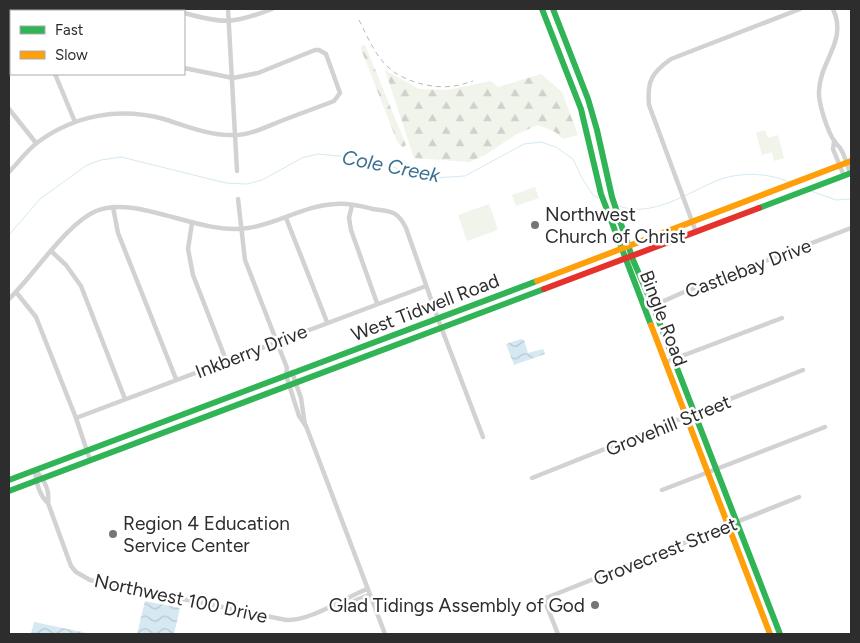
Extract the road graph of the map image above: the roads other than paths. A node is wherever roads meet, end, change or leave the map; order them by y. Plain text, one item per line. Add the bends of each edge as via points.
1 (228, 9) edge
2 (272, 9) edge
3 (542, 9) edge
4 (553, 9) edge
5 (800, 9) edge
6 (834, 9) edge
7 (185, 13) edge
8 (229, 21) junction
9 (185, 68) edge
10 (578, 73) junction
11 (56, 75) edge
12 (570, 76) junction
13 (233, 78) junction
14 (9, 109) edge
15 (75, 122) junction
16 (235, 135) junction
17 (36, 143) junction
18 (602, 160) junction
19 (594, 162) junction
20 (846, 163) edge
21 (237, 171) dead end
22 (9, 172) edge
23 (849, 174) edge
24 (238, 199) dead end
25 (352, 205) junction
26 (738, 205) junction
27 (113, 207) junction
28 (742, 214) junction
29 (286, 218) junction
30 (192, 223) junction
31 (692, 223) junction
32 (851, 228) edge
33 (240, 229) junction
34 (696, 232) junction
35 (629, 246) junction
36 (622, 249) junction
37 (52, 251) junction
38 (632, 256) junction
39 (625, 258) junction
40 (554, 275) junction
41 (558, 284) junction
42 (426, 286) junction
43 (16, 292) junction
44 (505, 293) junction
45 (9, 299) edge
46 (509, 302) junction
47 (377, 303) junction
48 (653, 306) junction
49 (646, 309) junction
50 (782, 318) dead end
51 (438, 319) junction
52 (327, 322) junction
53 (441, 328) junction
54 (277, 342) junction
55 (674, 359) junction
56 (226, 360) junction
57 (666, 362) junction
58 (803, 370) dead end
59 (289, 372) junction
60 (176, 379) junction
61 (293, 384) junction
62 (125, 399) junction
63 (188, 413) junction
64 (694, 414) junction
65 (686, 417) junction
66 (76, 418) junction
67 (192, 422) junction
68 (825, 427) dead end
69 (483, 437) dead end
70 (86, 450) junction
71 (90, 460) junction
72 (716, 468) junction
73 (35, 470) junction
74 (707, 472) junction
75 (532, 478) dead end
76 (39, 479) junction
77 (9, 480) edge
78 (662, 490) dead end
79 (9, 491) edge
80 (799, 497) dead end
81 (736, 522) junction
82 (728, 526) junction
83 (367, 589) junction
84 (369, 594) junction
85 (544, 598) junction
86 (531, 604) dead end
87 (331, 606) junction
88 (385, 634) edge
89 (558, 634) edge
90 (775, 634) edge

1 - 8 street
2 - 8 street
3 - 12 main road, Bingle Road
4 - 10 main road, Bingle Road
5 - 31 street via 671,59 652,76 648,89 649,106
6 - 20 street via 838,29 836,42 818,92 834,142 840,146
7 - 8 street
8 - 13 street
9 - 13 street
10 - 12 main road
10 - 18 main road, Bingle Road via 594,121
11 - 15 street
12 - 19 main road, Bingle Road via 585,120
13 - 16 street
13 - 16 street via 319,50 326,54 340,93 334,101 255,131
14 - 17 street
15 - 16 street via 96,115 144,114 219,135
15 - 17 street
16 - 21 street
17 - 22 street
18 - 19 main road
18 - 35 main road, Bingle Road
19 - 36 main road, Bingle Road via 607,211
20 - 23 street
20 - 26 main road, West Tidwell Road
23 - 28 main road, West Tidwell Road
24 - 33 street
25 - 29 street via 335,204
25 - 42 street via 399,215
25 - 47 street via 351,230
26 - 28 main road
26 - 31 main road, West Tidwell Road
27 - 30 street via 132,207
27 - 37 street via 81,220
27 - 60 street via 118,233
28 - 34 main road, West Tidwell Road
29 - 33 street
29 - 52 street
30 - 33 street
30 - 56 street via 188,249 193,275
31 - 34 street
31 - 35 main road, West Tidwell Road
32 - 48 street, Castlebay Drive
33 - 54 street via 245,260
34 - 38 main road, West Tidwell Road
35 - 36 main road, West Tidwell Road
35 - 38 main road, Bingle Road
36 - 39 main road, Bingle Road
36 - 40 main road, West Tidwell Road
37 - 43 street
37 - 62 street via 82,286
38 - 39 main road, West Tidwell Road
38 - 48 main road, Bingle Road
39 - 41 main road, West Tidwell Road
39 - 49 main road, Bingle Road
40 - 41 main road
40 - 44 main road, West Tidwell Road
41 - 46 main road, West Tidwell Road
42 - 47 street, Inkberry Drive
42 - 51 street
43 - 45 street
43 - 66 street via 36,317
44 - 46 main road
44 - 51 main road, West Tidwell Road
46 - 53 main road, West Tidwell Road
47 - 52 street, Inkberry Drive
48 - 49 street, Castlebay Drive
48 - 55 main road, Bingle Road
49 - 57 main road, Bingle Road
50 - 55 street
51 - 53 street
51 - 59 main road, West Tidwell Road
52 - 54 street, Inkberry Drive
53 - 61 main road, West Tidwell Road
53 - 69 street
54 - 56 street, Inkberry Drive
54 - 59 street
55 - 57 street
55 - 64 main road, Bingle Road
56 - 60 street, Inkberry Drive
57 - 65 main road, Bingle Road
58 - 64 street, Grovehill Street
59 - 61 street
59 - 63 main road, West Tidwell Road
60 - 62 street, Inkberry Drive
61 - 67 main road, West Tidwell Road
61 - 83 street via 299,416 306,426
62 - 66 street, Inkberry Drive
63 - 67 main road
63 - 70 main road, West Tidwell Road
64 - 65 street, Grovehill Street
64 - 72 main road, Bingle Road
65 - 74 main road, Bingle Road
65 - 75 street, Grovehill Street
66 - 70 street
67 - 71 main road, West Tidwell Road
68 - 72 street
70 - 71 street
70 - 73 main road, West Tidwell Road
71 - 76 main road, West Tidwell Road
72 - 74 street
72 - 81 main road, Bingle Road
73 - 76 street, Northwest 100 Drive
73 - 77 main road, West Tidwell Road
74 - 78 street
74 - 82 main road, Bingle Road
76 - 79 main road, West Tidwell Road
76 - 87 street, Northwest 100 Drive via 42,498 48,503 71,566 90,580 283,620 297,620
80 - 81 street, Grovecrest Street
81 - 82 street, Grovecrest Street
81 - 90 main road, Bingle Road
82 - 85 street, Grovecrest Street
82 - 90 main road, Bingle Road
83 - 84 street
83 - 87 street, Northwest 100 Drive
84 - 87 street, Northwest 100 Drive via 346,604
84 - 88 street
85 - 86 street, Grovecrest Street
85 - 89 street

